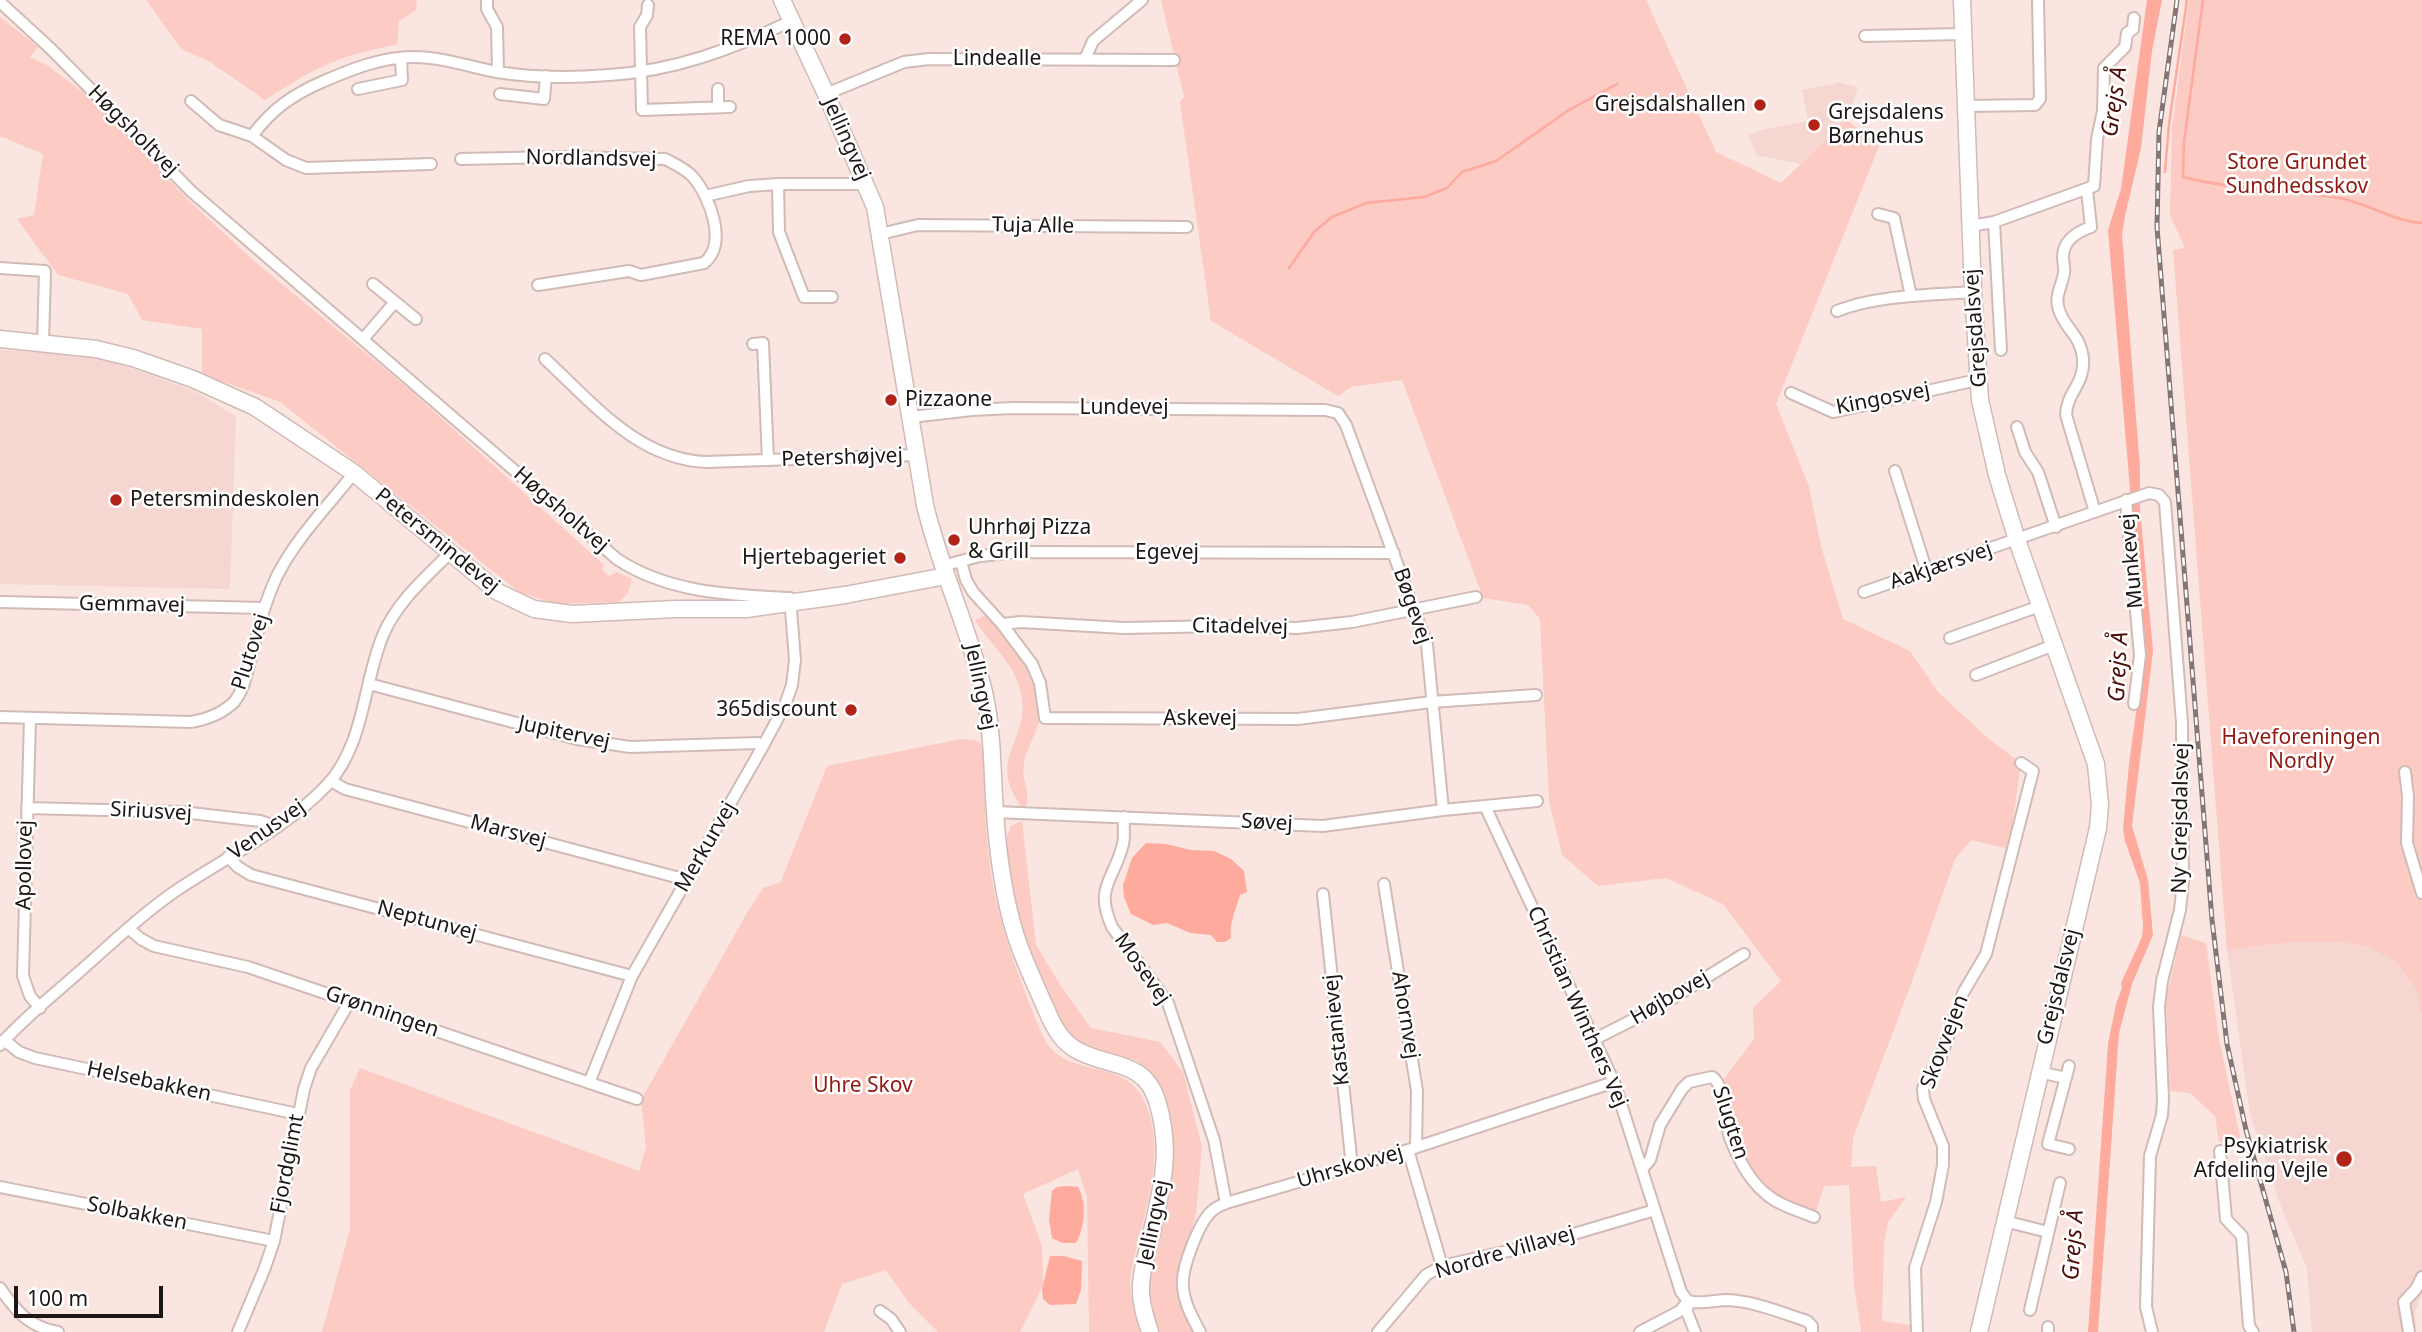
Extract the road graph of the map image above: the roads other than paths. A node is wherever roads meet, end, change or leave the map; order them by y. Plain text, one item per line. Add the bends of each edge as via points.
1 (782, 0) edge
2 (1142, 0) edge
3 (1962, 0) edge
4 (2038, 0) edge
5 (0, 2) edge
6 (487, 2) dead end
7 (648, 5) dead end
8 (2134, 18) dead end
9 (791, 21) junction
10 (1963, 34) junction
11 (1865, 36) dead end
12 (401, 58) junction
13 (1085, 59) junction
14 (1174, 60) dead end
15 (498, 72) junction
16 (640, 72) junction
17 (546, 76) junction
18 (358, 89) dead end
19 (718, 89) dead end
20 (500, 94) dead end
21 (827, 94) junction
22 (191, 101) dead end
23 (1966, 106) junction
24 (252, 136) junction
25 (461, 159) dead end
26 (431, 164) dead end
27 (778, 184) junction
28 (866, 184) junction
29 (2087, 190) junction
30 (705, 196) junction
31 (1878, 214) dead end
32 (1994, 222) junction
33 (1970, 226) junction
34 (1187, 227) dead end
35 (880, 234) junction
36 (0, 268) edge
37 (373, 284) dead end
38 (538, 285) dead end
39 (1973, 292) junction
40 (1911, 296) junction
41 (832, 297) dead end
42 (395, 302) junction
43 (1837, 311) dead end
44 (416, 319) dead end
45 (364, 338) junction
46 (0, 339) edge
47 (43, 343) junction
48 (753, 344) dead end
49 (2001, 350) dead end
50 (545, 359) dead end
51 (1977, 380) junction
52 (1791, 393) dead end
53 (1338, 413) joint
54 (911, 417) junction
55 (2017, 427) dead end
56 (916, 455) junction
57 (768, 460) junction
58 (1895, 471) dead end
59 (354, 473) junction
60 (2128, 500) junction
61 (2095, 512) junction
62 (2056, 527) junction
63 (2018, 540) junction
64 (450, 553) junction
65 (1394, 553) junction
66 (961, 561) junction
67 (1926, 569) junction
68 (944, 571) junction
69 (1864, 592) dead end
70 (1476, 597) dead end
71 (0, 602) edge
72 (791, 604) junction
73 (2040, 606) junction
74 (264, 608) junction
75 (1414, 609) junction
76 (1002, 624) junction
77 (1950, 638) dead end
78 (2054, 645) junction
79 (1976, 676) dead end
80 (369, 684) junction
81 (1536, 695) dead end
82 (1431, 702) junction
83 (2134, 704) dead end
84 (0, 718) edge
85 (30, 718) junction
86 (763, 746) junction
87 (2021, 763) dead end
88 (2405, 772) dead end
89 (331, 781) junction
90 (1537, 801) dead end
91 (1485, 806) junction
92 (27, 808) junction
93 (1443, 810) junction
94 (995, 812) junction
95 (1124, 817) junction
96 (272, 829) junction
97 (228, 857) junction
98 (687, 880) junction
99 (1384, 884) dead end
100 (2422, 893) edge
101 (1323, 894) dead end
102 (128, 928) junction
103 (1744, 954) dead end
104 (632, 976) junction
105 (350, 1001) junction
106 (40, 1008) junction
107 (1595, 1039) junction
108 (2, 1043) edge
109 (2069, 1066) dead end
110 (2039, 1072) junction
111 (2066, 1078) junction
112 (1614, 1082) junction
113 (589, 1083) junction
114 (637, 1099) dead end
115 (298, 1114) junction
116 (1412, 1148) junction
117 (2068, 1149) dead end
118 (2220, 1151) dead end
119 (1352, 1167) junction
120 (1642, 1169) junction
121 (2060, 1182) dead end
122 (0, 1187) edge
123 (1226, 1203) junction
124 (1655, 1210) junction
125 (1814, 1217) dead end
126 (2004, 1221) junction
127 (2049, 1232) junction
128 (274, 1241) junction
129 (1442, 1266) junction
130 (2422, 1277) edge
131 (0, 1288) edge
132 (1688, 1301) junction
133 (2030, 1310) dead end
134 (880, 1311) dead end
135 (58, 1332) edge
136 (238, 1332) edge
137 (900, 1332) edge
138 (1150, 1332) edge
139 (1200, 1332) edge
140 (1378, 1332) edge
141 (1640, 1332) edge
142 (1695, 1332) edge
143 (1812, 1332) edge
144 (1917, 1332) edge
145 (1979, 1332) edge
146 (2152, 1332) edge
147 (2253, 1332) edge
148 (2409, 1332) edge

1 - 9 street, Jellingvej
2 - 13 street via 1093,41
3 - 10 street, Grejsdalsvej
4 - 23 street via 2040,99 2035,105
5 - 45 street, Høgsholtvej via 192,192
6 - 15 street via 497,27
7 - 16 street via 640,27
8 - 29 street via 2125,47 2104,68 2094,186
9 - 16 street via 720,52
9 - 21 street, Jellingvej
10 - 11 street
10 - 23 street, Grejsdalsvej
12 - 15 street via 439,59
12 - 18 street via 402,80
12 - 24 street via 357,67 298,93 265,118
13 - 14 street, Lindealle
13 - 21 street, Lindealle via 904,62
15 - 17 street
16 - 17 street
16 - 19 street via 642,110 724,107
17 - 20 street via 544,99
21 - 28 street, Jellingvej
22 - 24 street via 219,125
23 - 33 street, Grejsdalsvej
24 - 26 street via 306,168
25 - 30 street, Nordlandsvej via 665,159 693,176
27 - 28 street
27 - 30 street
27 - 41 street via 779,232 804,297
28 - 35 street, Jellingvej
29 - 32 street
29 - 61 street via 2091,227 2066,244 2058,292 2059,312 2080,343 2083,375 2068,400 2066,415
30 - 38 street, Nordlandsvej via 716,248 704,263 641,275 629,271
31 - 40 street via 1894,218
32 - 33 street
32 - 49 street
33 - 39 street, Grejsdalsvej
34 - 35 street, Tuja Alle via 918,225
35 - 54 street, Jellingvej
36 - 47 street via 45,271
37 - 42 street
39 - 40 street
39 - 51 street, Grejsdalsvej
40 - 43 street
42 - 44 street
42 - 45 street
45 - 72 street, Høgsholtvej via 626,566 657,581 714,592 790,598
46 - 47 street, Petersmindevej
47 - 59 street, Petersmindevej via 133,358 217,388 266,413
48 - 57 street, Petershøjvej via 762,343
50 - 57 street, Petershøjvej via 629,436 665,455 690,461
51 - 52 street, Kingosvej via 1833,412
51 - 63 street, Grejsdalsvej via 1989,443
53 - 54 street, Lundevej via 1013,408
53 - 65 street, Bøgevej
54 - 56 street, Jellingvej
55 - 62 street
56 - 57 street, Petershøjvej
56 - 68 street, Jellingvej via 930,528
58 - 67 street
59 - 64 street, Petersmindevej
59 - 74 street, Plutovej via 291,555
60 - 61 street, Ny Grejsdalsvej
60 - 83 street, Munkevej via 2140,655
60 - 146 street, Ny Grejsdalsvej via 2155,494 2165,502 2183,758 2183,882 2162,981 2162,1115 2150,1156 2146,1307
61 - 62 street, Ny Grejsdalsvej
62 - 63 street, Ny Grejsdalsvej
63 - 67 street, Aakjærsvej
63 - 73 street, Grejsdalsvej
64 - 72 street, Petersmindevej via 498,592 552,613
64 - 80 street, Venusvej via 392,616
65 - 66 street, Egevej via 1018,552
65 - 75 street, Bøgevej
66 - 68 street, Egevej
66 - 76 street, Askevej via 973,592
67 - 69 street, Aakjærsvej
68 - 72 street, Petersmindevej
68 - 94 street, Jellingvej via 965,623 984,693
70 - 75 street, Citadelvej
71 - 74 street, Gemmavej
72 - 86 street, Merkurvej via 792,685
73 - 77 street
73 - 78 street, Grejsdalsvej
74 - 85 street, Plutovej via 244,684 236,699 211,718 191,722
75 - 76 street, Citadelvej via 1297,628
75 - 82 street, Bøgevej via 1427,645
76 - 82 street, Askevej via 1032,664 1045,718 1298,719
78 - 79 street
78 - 110 street, Grejsdalsvej via 2096,764 2100,805
80 - 86 street, Jupitervej via 602,743
80 - 89 street, Venusvej via 356,734
81 - 82 street, Askevej
82 - 93 street, Bøgevej
84 - 85 street, Plutovej
85 - 92 street, Apollovej
86 - 98 street, Merkurvej
87 - 144 street, Skovvejen via 2033,771 1986,954 1963,993 1940,1059 1923,1089 1943,1146 1943,1165 1915,1268
88 - 100 street via 2407,843
89 - 96 street, Venusvej
89 - 98 street, Marsvej via 345,789
90 - 91 street, Søvej
91 - 93 street, Søvej
91 - 107 street, Christian Winthers Vej
92 - 96 street, Siriusvej via 182,812 260,821
92 - 106 street, Apollovej via 23,976
93 - 95 street, Søvej via 1323,826
94 - 95 street, Søvej
94 - 138 street, Jellingvej via 1019,946 1056,1029 1076,1050 1123,1064 1142,1075 1158,1100 1165,1135 1165,1173 1141,1285
95 - 123 street, Mosevej via 1123,844 1104,891 1107,915 1168,1003 1214,1139
96 - 97 street, Venusvej
97 - 102 street, Venusvej
97 - 104 street, Neptunvej via 251,875
98 - 104 street, Merkurvej
99 - 116 street, Ahornvej via 1417,1091
101 - 119 street, Kastanievej
102 - 105 street, Grønningen via 154,946 248,967
102 - 106 street, Venusvej
103 - 107 street, Højbovej via 1660,1006
104 - 113 street, Merkurvej
105 - 113 street, Grønningen
105 - 115 street, Fjordglimt via 311,1068
106 - 108 street, Venusvej
107 - 112 street, Christian Winthers Vej
108 - 115 street, Helsebakken via 35,1058
109 - 111 street
110 - 111 street
110 - 126 street, Grejsdalsvej
111 - 117 street via 2048,1144
112 - 116 street, Uhrskovvej
112 - 120 street, Christian Winthers Vej
113 - 114 street, Grønningen
115 - 128 street, Fjordglimt
116 - 119 street, Uhrskovvej
116 - 129 street, Ahornvej
118 - 147 street via 2226,1219 2242,1236
119 - 123 street, Uhrskovvej
120 - 124 street, Christian Winthers Vej
120 - 125 street, Slugten via 1650,1160 1660,1125 1682,1089 1689,1082 1712,1077 1720,1084 1729,1135 1751,1179 1765,1194
121 - 127 street
122 - 128 street, Solbakken
123 - 139 street, Uhrskovvej via 1206,1218 1184,1273 1184,1295
124 - 129 street, Nordre Villavej
124 - 132 street, Christian Winthers Vej via 1681,1292
126 - 127 street
126 - 145 street, Grejsdalsvej
127 - 133 street
128 - 136 street, Fjordglimt
129 - 140 street, Nordre Villavej via 1426,1275
130 - 148 street via 2404,1302
131 - 135 street via 19,1314
132 - 141 street via 1680,1311
132 - 142 street, Christian Winthers Vej
132 - 143 street via 1745,1302 1807,1321
134 - 137 street

